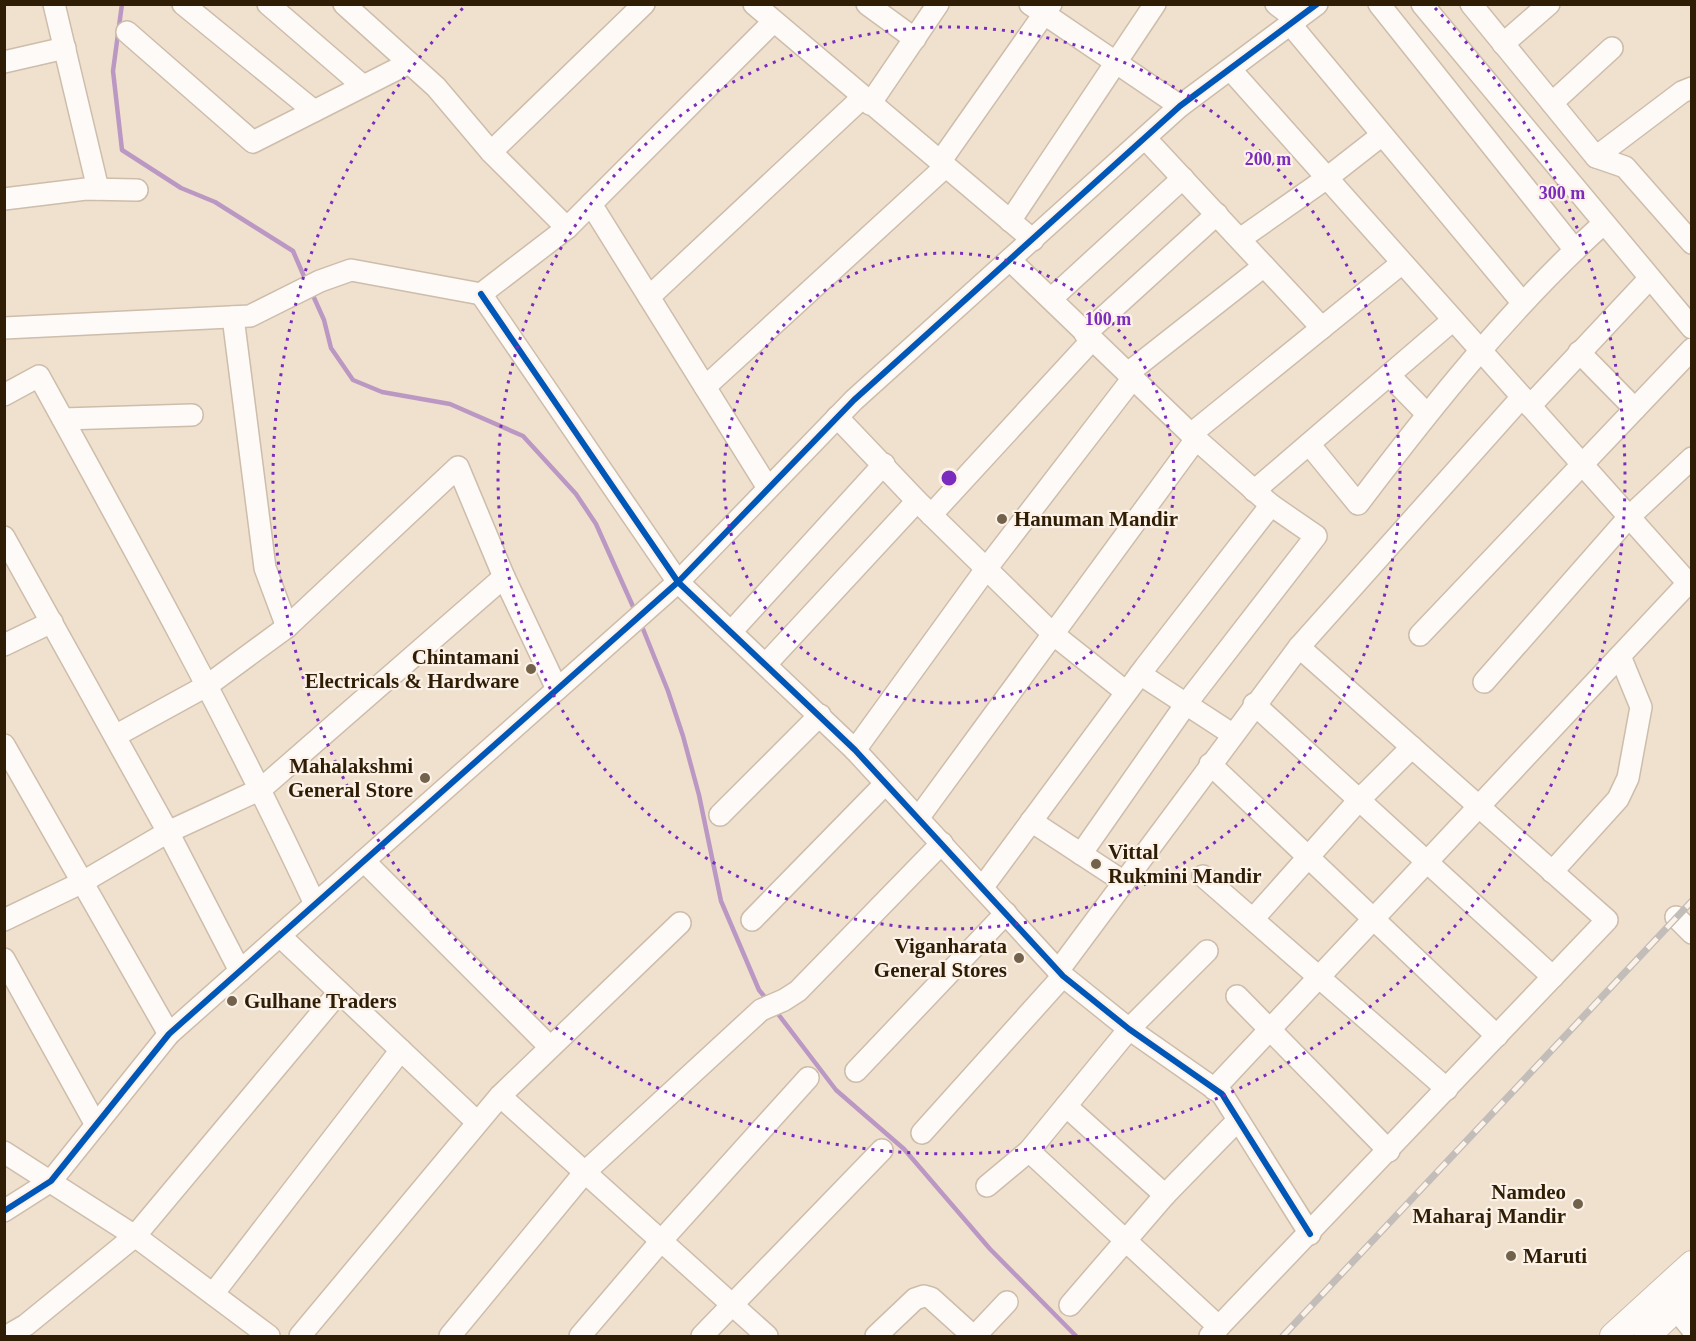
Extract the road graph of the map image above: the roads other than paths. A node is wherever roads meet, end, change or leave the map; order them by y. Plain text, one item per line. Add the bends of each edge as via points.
1 (54, 4) edge
2 (183, 4) edge
3 (268, 4) edge
4 (344, 4) edge
5 (644, 4) edge
6 (867, 4) edge
7 (938, 4) edge
8 (1155, 4) edge
9 (1276, 4) edge
10 (1317, 4) edge
11 (1379, 4) edge
12 (1422, 4) edge
13 (1471, 4) edge
14 (1549, 4) edge
15 (1042, 8) edge
16 (761, 10) edge
17 (1294, 22) junction
18 (127, 32) dead end
19 (915, 39) junction
20 (1503, 44) junction
21 (65, 48) junction
22 (1612, 48) dead end
23 (4, 62) edge
24 (1115, 62) junction
25 (409, 63) junction
26 (1230, 69) junction
27 (363, 86) junction
28 (1692, 88) edge
29 (866, 100) junction
30 (1552, 103) junction
31 (1180, 106) junction
32 (315, 111) junction
33 (1382, 135) junction
34 (1145, 138) junction
35 (491, 152) junction
36 (1596, 157) junction
37 (942, 164) junction
38 (1183, 177) junction
39 (1327, 178) junction
40 (98, 189) junction
41 (137, 190) dead end
42 (4, 198) edge
43 (591, 204) junction
44 (1217, 214) junction
45 (1010, 220) junction
46 (1604, 223) junction
47 (567, 228) junction
48 (1239, 239) junction
49 (1033, 240) junction
50 (1692, 243) edge
51 (1575, 250) junction
52 (1010, 260) junction
53 (1402, 262) junction
54 (1264, 266) junction
55 (1650, 279) junction
56 (481, 294) junction
57 (649, 297) junction
58 (1051, 299) junction
59 (1522, 302) junction
60 (233, 317) junction
61 (1453, 320) junction
62 (4, 328) edge
63 (1322, 328) junction
64 (1692, 328) edge
65 (1088, 337) junction
66 (1692, 349) edge
67 (1480, 350) junction
68 (1580, 352) junction
69 (1130, 375) junction
70 (1389, 375) junction
71 (705, 387) junction
72 (4, 395) edge
73 (1526, 401) junction
74 (1635, 409) junction
75 (1426, 413) junction
76 (192, 415) dead end
77 (837, 417) junction
78 (63, 419) junction
79 (1193, 437) junction
80 (1309, 444) junction
81 (1692, 458) edge
82 (884, 464) junction
83 (1583, 465) junction
84 (768, 488) junction
85 (1254, 491) junction
86 (1271, 505) junction
87 (924, 508) junction
88 (1629, 517) junction
89 (4, 537) edge
90 (986, 569) junction
91 (504, 577) junction
92 (1690, 581) edge
93 (678, 582) junction
94 (52, 622) junction
95 (286, 627) junction
96 (731, 632) junction
97 (1053, 634) junction
98 (1420, 635) dead end
99 (4, 645) edge
100 (1299, 646) junction
101 (1620, 656) junction
102 (766, 664) junction
103 (1140, 674) junction
104 (1484, 682) dead end
105 (208, 686) junction
106 (557, 689) junction
107 (1126, 692) junction
108 (1186, 704) junction
109 (1254, 704) junction
110 (820, 715) junction
111 (1232, 734) junction
112 (115, 736) junction
113 (4, 745) edge
114 (1412, 747) junction
115 (855, 750) junction
116 (1210, 764) junction
117 (884, 785) junction
118 (261, 789) junction
119 (1359, 800) junction
120 (1479, 807) junction
121 (720, 814) dead end
122 (919, 817) junction
123 (1031, 821) junction
124 (168, 832) junction
125 (942, 843) junction
126 (1081, 854) junction
127 (1310, 858) junction
128 (364, 861) junction
129 (1427, 861) junction
130 (1552, 872) junction
131 (1203, 876) dead end
132 (1124, 882) junction
133 (81, 883) junction
134 (982, 888) junction
135 (315, 904) junction
136 (1006, 913) junction
137 (1372, 917) junction
138 (1676, 917) dead end
139 (1253, 919) junction
140 (4, 920) edge
141 (752, 920) dead end
142 (680, 923) dead end
143 (1692, 933) edge
144 (280, 936) junction
145 (1207, 951) dead end
146 (4, 959) edge
147 (240, 971) junction
148 (1060, 974) junction
149 (1319, 977) junction
150 (1552, 977) junction
151 (339, 992) junction
152 (1237, 996) dead end
153 (1129, 1029) junction
154 (1272, 1030) junction
155 (169, 1034) junction
156 (1497, 1036) junction
157 (550, 1047) junction
158 (401, 1050) junction
159 (856, 1071) dead end
160 (808, 1078) dead end
161 (1214, 1089) junction
162 (1447, 1089) junction
163 (500, 1096) junction
164 (1066, 1106) junction
165 (1238, 1120) junction
166 (477, 1122) junction
167 (96, 1125) junction
168 (922, 1133) dead end
169 (882, 1150) dead end
170 (1029, 1150) junction
171 (1389, 1151) junction
172 (4, 1152) edge
173 (585, 1172) junction
174 (51, 1181) junction
175 (987, 1186) dead end
176 (1165, 1195) junction
177 (4, 1211) edge
178 (1310, 1234) junction
179 (135, 1236) junction
180 (1124, 1240) junction
181 (661, 1241) junction
182 (1692, 1264) edge
183 (213, 1294) junction
184 (1676, 1298) edge
185 (1007, 1302) dead end
186 (734, 1305) junction
187 (1070, 1305) dead end
188 (1692, 1329) edge
189 (27, 1331) edge
190 (1215, 1332) edge
191 (7, 1336) edge
192 (269, 1336) edge
193 (300, 1336) edge
194 (450, 1336) edge
195 (580, 1336) edge
196 (702, 1336) edge
197 (767, 1336) edge
198 (876, 1336) edge
199 (974, 1336) edge
200 (1613, 1336) edge
201 (1647, 1336) edge

1 - 21 street
2 - 32 street
3 - 27 street
4 - 25 street
5 - 35 street
6 - 19 street
7 - 19 street
8 - 24 street
9 - 17 street
10 - 17 street
11 - 51 street
12 - 46 street
13 - 20 street
14 - 20 street
15 - 24 street
15 - 37 street
16 - 29 street
16 - 43 street
17 - 26 street
17 - 33 street
18 - 32 street via 253,142
19 - 29 street
20 - 30 street
21 - 23 street
21 - 40 street
22 - 30 street
24 - 31 street
24 - 45 street
25 - 27 street
25 - 35 street via 436,87
26 - 31 street
26 - 39 street
27 - 32 street
28 - 36 street
29 - 37 street
29 - 57 street
30 - 36 street
31 - 34 street
33 - 39 street
33 - 59 street
34 - 38 street
34 - 49 street
35 - 47 street
36 - 50 street via 1625,166
37 - 45 street
37 - 71 street
38 - 44 street
38 - 58 street
39 - 48 street
39 - 53 street
40 - 41 street
40 - 42 street
43 - 47 street
43 - 57 street
44 - 48 street
44 - 65 street
45 - 49 street
46 - 51 street
46 - 55 street
47 - 56 street
48 - 54 street
49 - 52 street
51 - 59 street
52 - 58 street
52 - 77 street
53 - 61 street
53 - 63 street
54 - 63 street
54 - 69 street
55 - 64 street
55 - 68 street
56 - 60 street via 351,270 250,316
56 - 93 street
57 - 71 street
58 - 65 street
59 - 67 street
60 - 62 street
60 - 95 street via 265,568
61 - 67 street
61 - 70 street
63 - 79 street
65 - 69 street
65 - 87 street
66 - 74 street
67 - 73 street
67 - 75 street
68 - 73 street
68 - 74 street
69 - 79 street
69 - 90 street
70 - 75 street
70 - 80 street
71 - 84 street
72 - 78 street via 39,375
73 - 83 street
73 - 100 street
74 - 83 street
75 - 80 street via 1358,504
76 - 78 street
77 - 82 street
77 - 84 street
78 - 105 street
79 - 85 street
79 - 97 street
80 - 85 street
81 - 88 street
82 - 87 street
82 - 96 street
83 - 88 street
83 - 98 street
84 - 93 street
85 - 86 street
86 - 103 street
86 - 108 street via 1316,536
87 - 90 street
87 - 102 street
88 - 92 street
88 - 104 street
89 - 94 street
90 - 97 street
90 - 115 street
91 - 95 street via 458,467
91 - 106 street
91 - 118 street
92 - 101 street
93 - 96 street
93 - 106 street
94 - 99 street
94 - 112 street
95 - 105 street
96 - 102 street
97 - 107 street
97 - 122 street
100 - 109 street
100 - 114 street
101 - 120 street
101 - 130 street via 1641,707 1628,778 1618,799
102 - 110 street
103 - 107 street
103 - 108 street
105 - 112 street
105 - 118 street
106 - 128 street
107 - 123 street
108 - 111 street
108 - 126 street
109 - 111 street
109 - 119 street
110 - 115 street
110 - 121 street
111 - 116 street
112 - 124 street
113 - 133 street
114 - 119 street
114 - 120 street
115 - 117 street
116 - 127 street
116 - 132 street
117 - 122 street
117 - 141 street
118 - 124 street
118 - 135 street
119 - 127 street
119 - 129 street
120 - 129 street
120 - 130 street
122 - 125 street
123 - 126 street
123 - 134 street
124 - 133 street
124 - 147 street
125 - 134 street
125 - 173 street via 798,991 761,1010
126 - 132 street
127 - 137 street
127 - 139 street
128 - 135 street
128 - 157 street
129 - 137 street
129 - 150 street
130 - 150 street via 1607,920
131 - 139 street
132 - 148 street
133 - 140 street
133 - 155 street
134 - 136 street
135 - 144 street
136 - 148 street
136 - 159 street
137 - 149 street
137 - 156 street
138 - 143 street
139 - 149 street
142 - 157 street
144 - 147 street
144 - 151 street
145 - 153 street
146 - 167 street
147 - 155 street
148 - 153 street
148 - 168 street
149 - 154 street
149 - 162 street
150 - 156 street
151 - 158 street
151 - 179 street
152 - 154 street
153 - 161 street
153 - 164 street
154 - 161 street
154 - 171 street
155 - 167 street
156 - 162 street
157 - 163 street
158 - 166 street
158 - 183 street
160 - 181 street
161 - 165 street via 1222,1094
162 - 171 street
163 - 166 street
163 - 173 street
164 - 170 street
164 - 176 street
165 - 176 street
165 - 178 street
166 - 193 street
167 - 174 street
169 - 186 street
170 - 175 street
170 - 180 street
171 - 178 street
172 - 174 street
173 - 181 street
173 - 194 street
174 - 177 street
174 - 179 street
176 - 180 street
178 - 190 street
179 - 183 street
179 - 189 street
180 - 187 street
180 - 190 street
181 - 186 street
181 - 195 street
182 - 184 main road
183 - 192 street
184 - 188 street
184 - 200 main road
184 - 201 main road
185 - 199 street
186 - 196 street
186 - 197 street
189 - 191 street
198 - 199 street via 915,1299 924,1296

